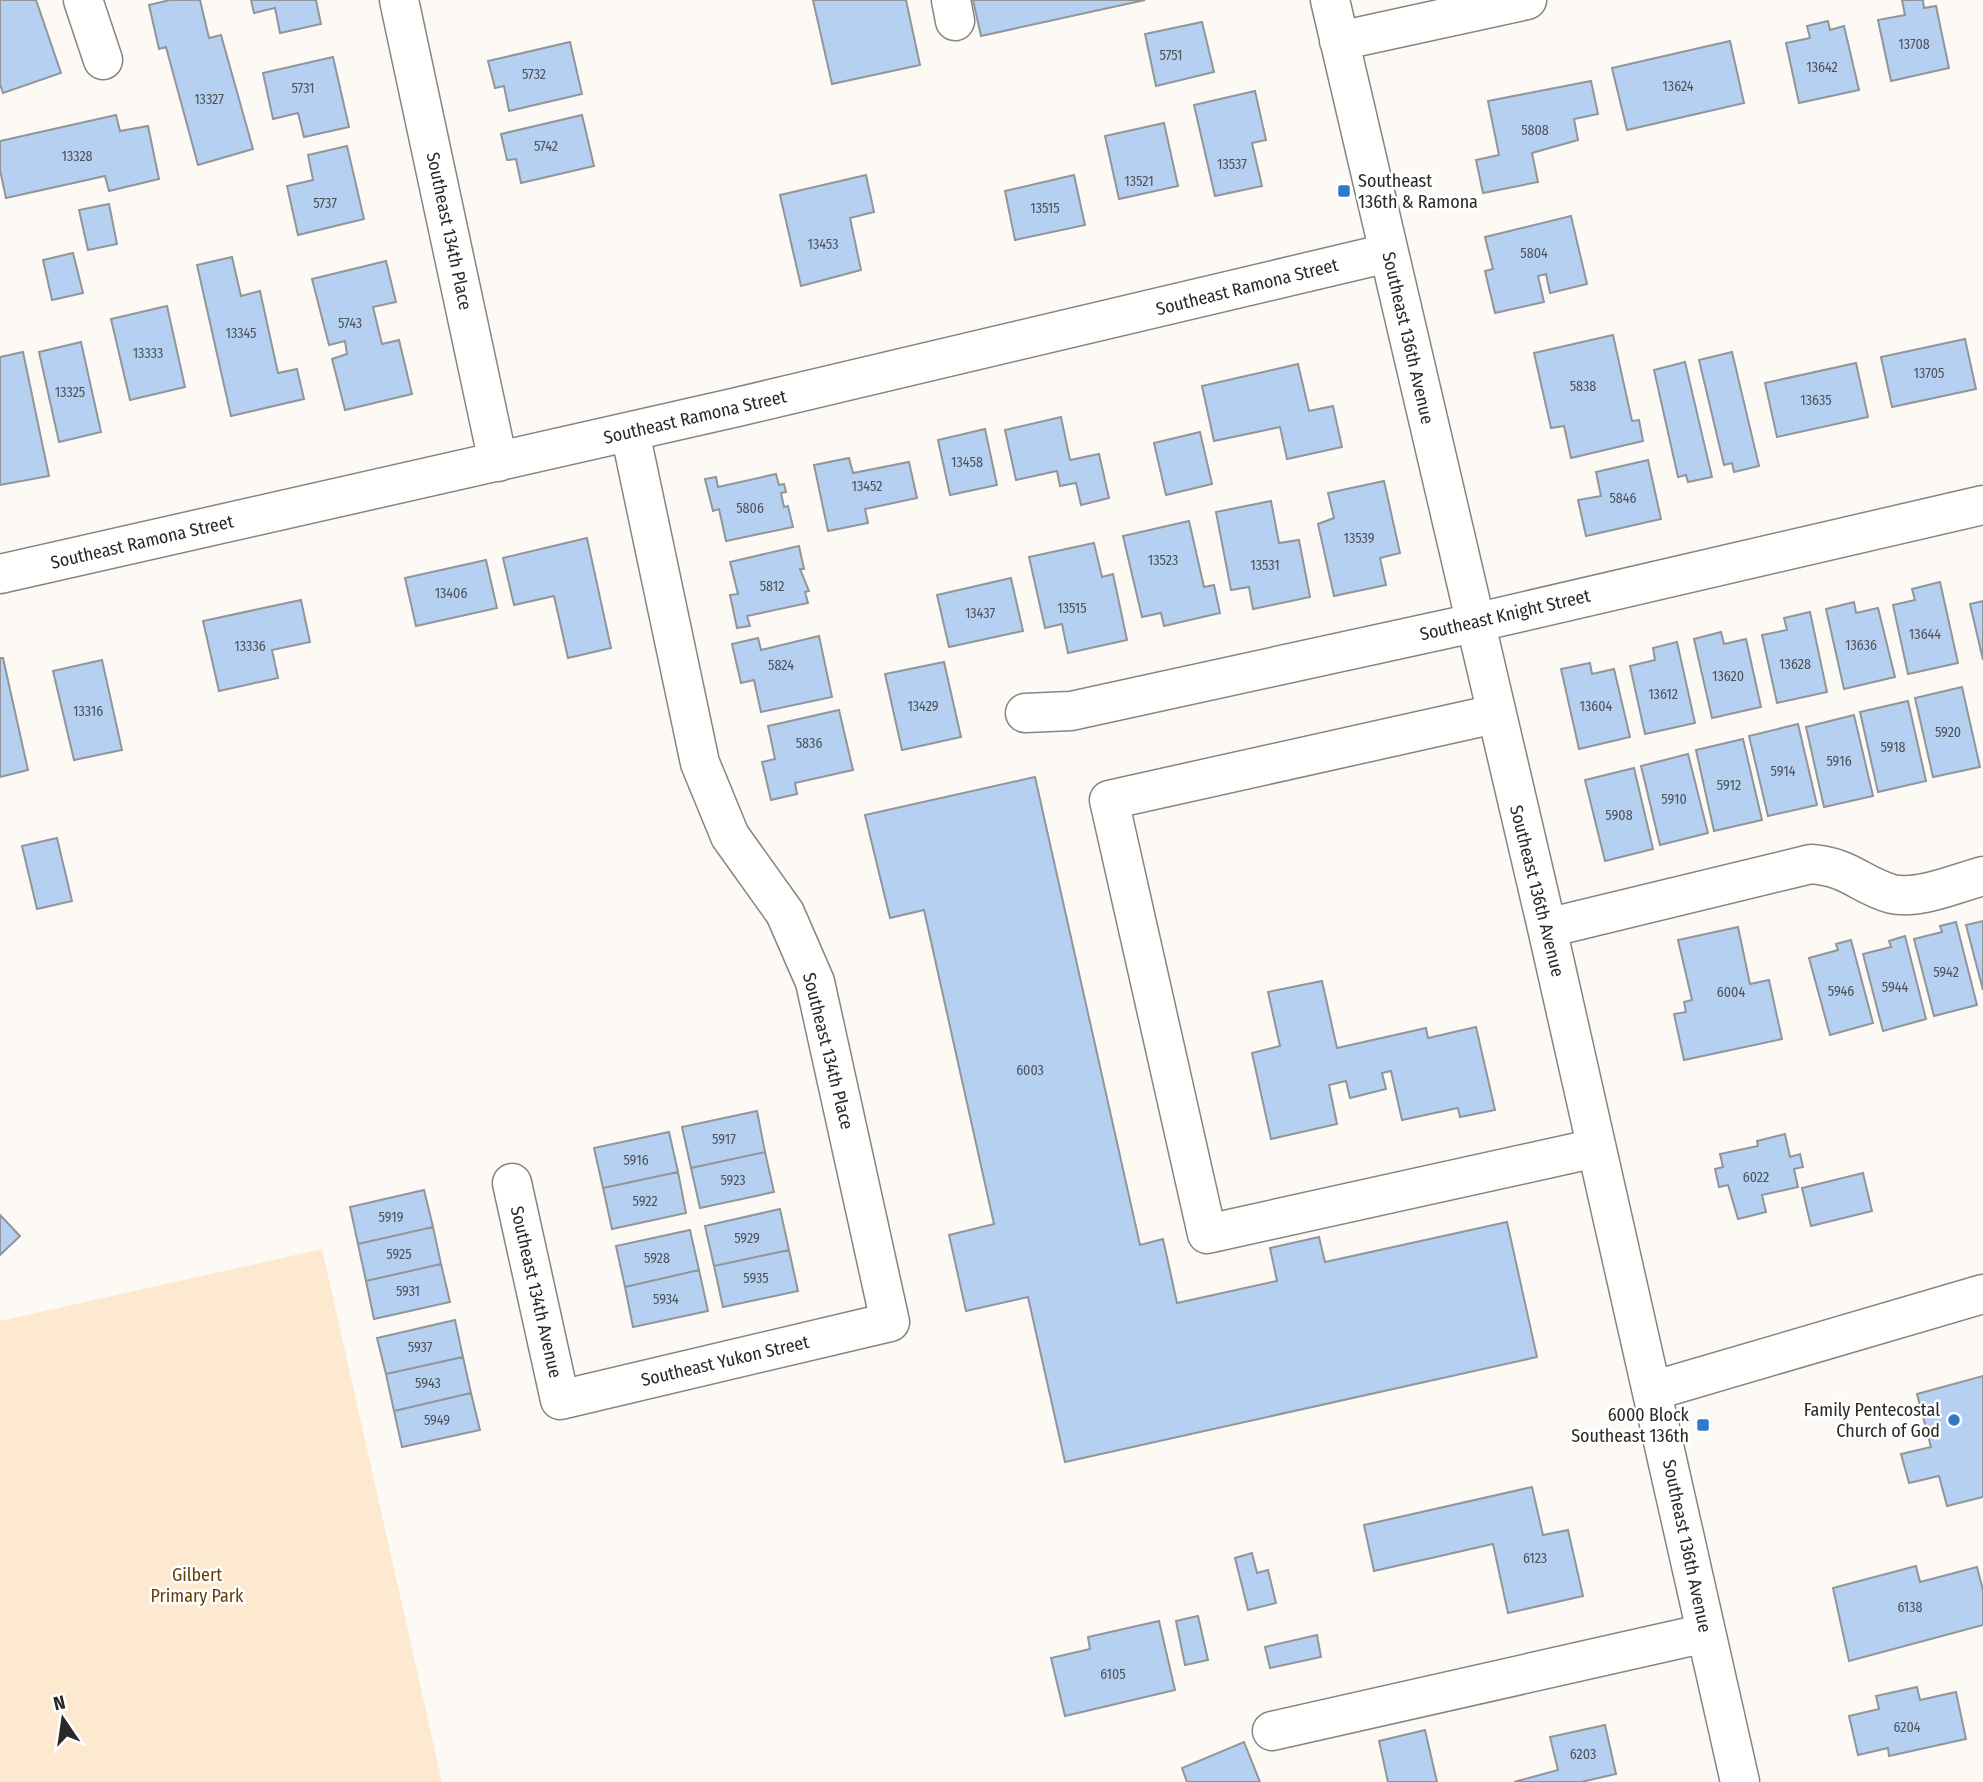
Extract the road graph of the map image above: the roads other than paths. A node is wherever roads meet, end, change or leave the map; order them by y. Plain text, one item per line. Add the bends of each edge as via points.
1 (83, 0) edge
2 (399, 0) edge
3 (1330, 0) edge
4 (1527, 0) edge
5 (1339, 41) junction
6 (103, 60) dead end
7 (1388, 253) junction
8 (631, 432) junction
9 (498, 462) junction
10 (1983, 505) edge
11 (0, 574) edge
12 (1474, 623) junction
13 (1025, 713) dead end
14 (1495, 714) junction
15 (1983, 876) edge
16 (1547, 928) junction
17 (1596, 1148) junction
18 (512, 1183) dead end
19 (1983, 1294) edge
20 (891, 1322) joint
21 (1652, 1391) junction
22 (560, 1400) joint
23 (1706, 1633) junction
24 (1272, 1731) dead end
25 (1741, 1782) edge

1 - 6 street
2 - 9 street, Southeast 134th Place
3 - 5 street, Southeast 136th Avenue
4 - 5 street
5 - 7 street, Southeast 136th Avenue
7 - 8 street, Southeast Ramona Street
7 - 12 street, Southeast 136th Avenue
8 - 9 street, Southeast Ramona Street
8 - 20 street, Southeast 134th Place via 701,763 730,836 785,913 815,982
9 - 11 street, Southeast Ramona Street
10 - 12 street, Southeast Knight Street
12 - 13 street, Southeast Knight Street via 1071,711
12 - 14 street, Southeast 136th Avenue
14 - 16 street, Southeast 136th Avenue
14 - 17 street via 1109,800 1207,1234
15 - 16 street via 1912,895 1892,894 1835,866 1811,864
16 - 17 street, Southeast 136th Avenue
17 - 21 street, Southeast 136th Avenue
18 - 22 street, Southeast 134th Avenue
19 - 21 street
20 - 22 street, Southeast Yukon Street
21 - 23 street, Southeast 136th Avenue
23 - 24 street
23 - 25 street, Southeast 136th Avenue

